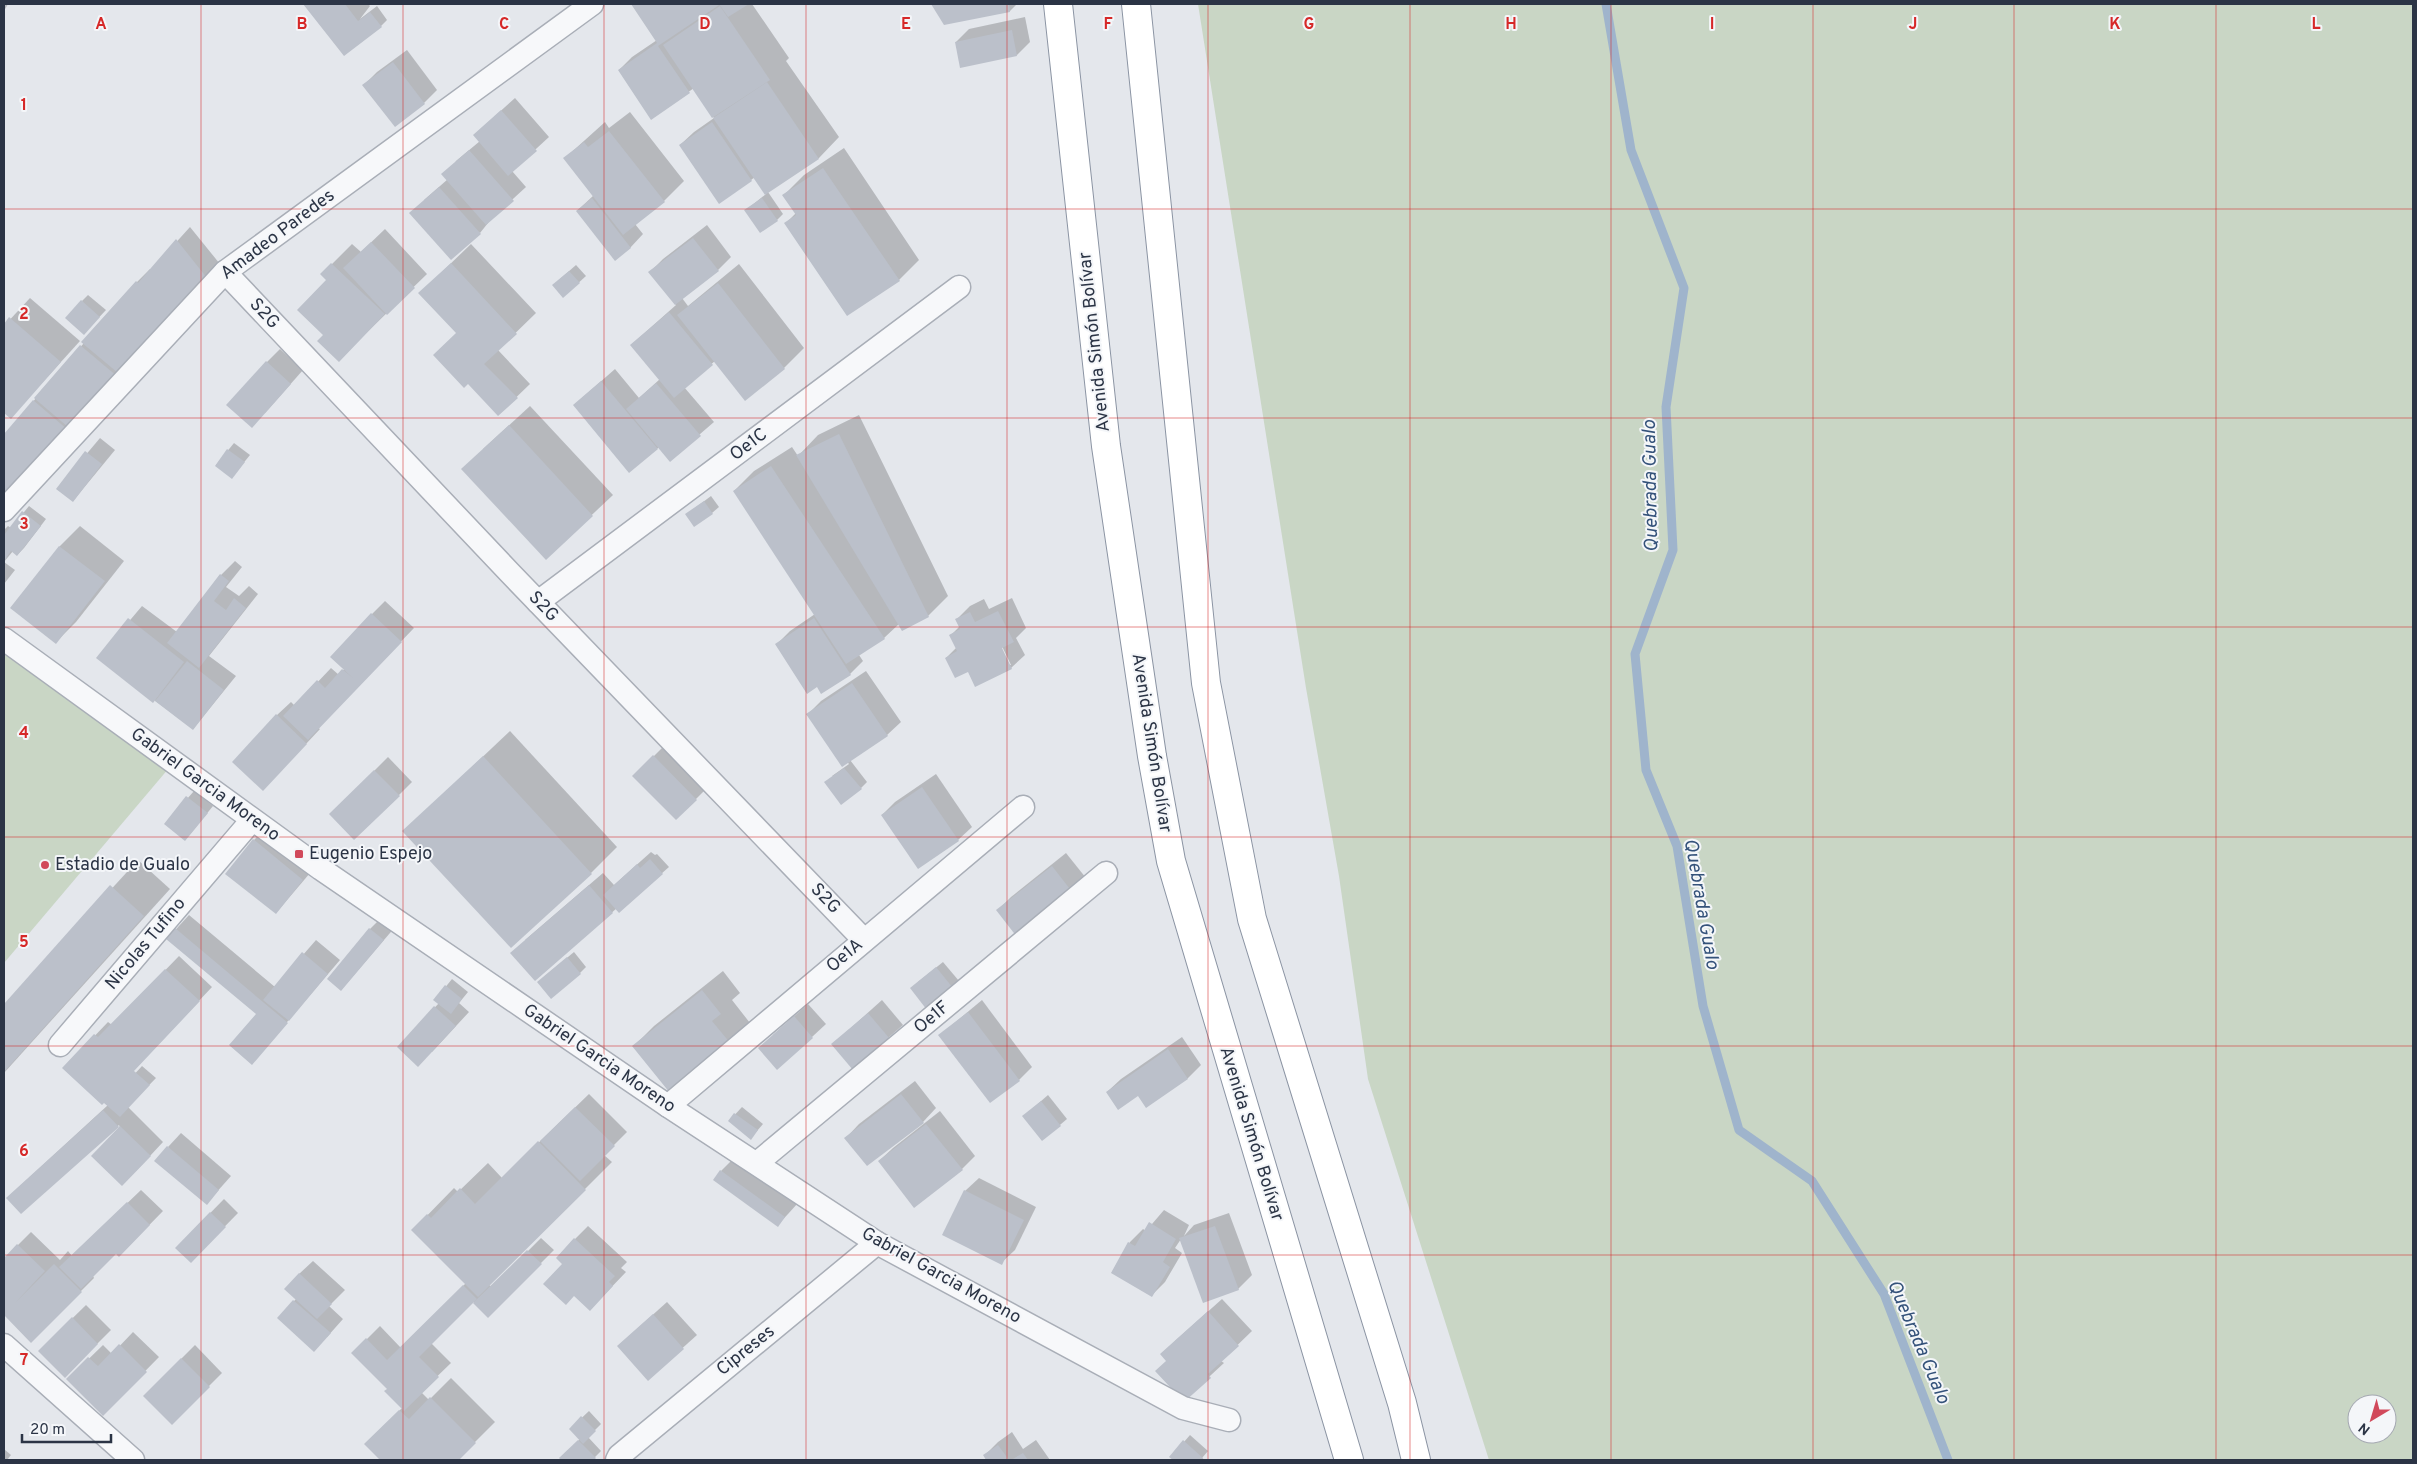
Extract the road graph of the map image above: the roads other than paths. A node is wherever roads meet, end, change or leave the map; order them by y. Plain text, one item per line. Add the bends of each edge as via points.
1 (592, 4) edge
2 (1058, 4) edge
3 (1136, 4) edge
4 (225, 272) junction
5 (959, 287) dead end
6 (4, 510) edge
7 (538, 602) junction
8 (4, 639) edge
9 (1023, 807) dead end
10 (252, 820) junction
11 (1106, 873) dead end
12 (864, 940) junction
13 (60, 1045) dead end
14 (668, 1106) junction
15 (757, 1163) junction
16 (877, 1243) junction
17 (4, 1345) edge
18 (1229, 1420) dead end
19 (132, 1460) edge
20 (617, 1460) edge
21 (1349, 1460) edge
22 (1416, 1460) edge

1 - 4 street, Amadeo Paredes
2 - 21 highway, Avenida Simón Bolívar via 1106,446 1152,756 1171,861
3 - 22 highway via 1209,702 1252,919 1402,1403
4 - 6 street, Amadeo Paredes
4 - 7 street, S2G
5 - 7 street, Oe1C
7 - 12 street, S2G
8 - 10 street, Gabriel Garcia Moreno
9 - 12 street, Oe1A
10 - 13 street, Nicolas Tufino
10 - 14 street, Gabriel Garcia Moreno
11 - 15 street, Oe1F
12 - 14 street, Oe1A
14 - 15 street, Gabriel Garcia Moreno
15 - 16 street, Gabriel Garcia Moreno
16 - 18 street, Gabriel Garcia Moreno via 1183,1408
16 - 20 street, Cipreses
17 - 19 street

